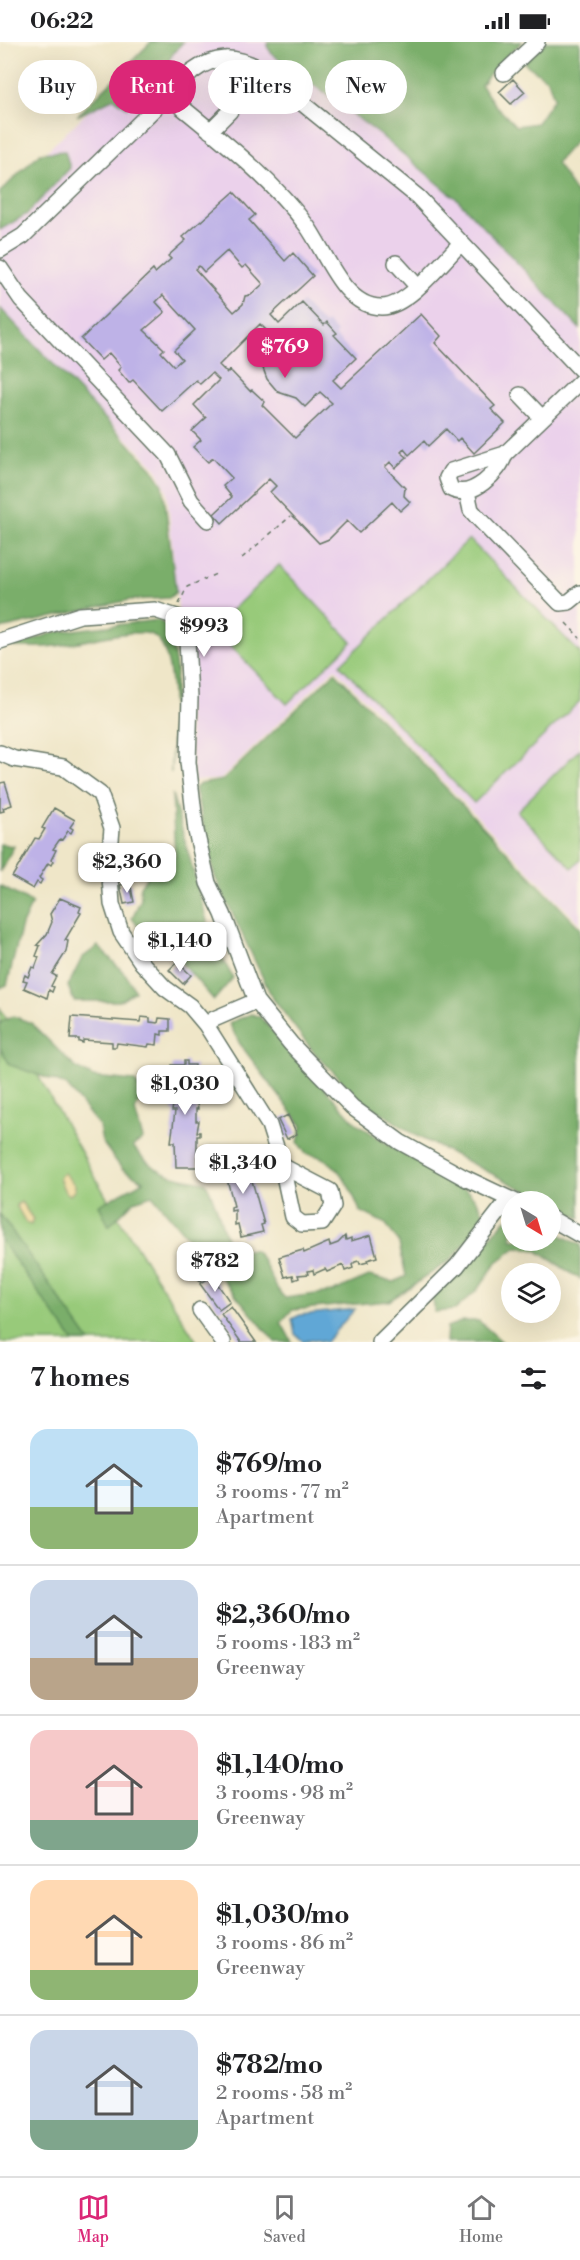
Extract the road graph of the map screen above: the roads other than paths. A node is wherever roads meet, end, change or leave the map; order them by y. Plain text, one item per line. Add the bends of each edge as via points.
1 (537, 42) edge
2 (196, 69) edge
3 (504, 73) dead end
4 (148, 114) edge
5 (190, 114) edge
6 (227, 114) edge
7 (210, 131) junction
8 (462, 243) junction
9 (0, 250) edge
10 (396, 263) dead end
11 (0, 268) edge
12 (417, 286) junction
13 (580, 369) edge
14 (580, 382) edge
15 (520, 395) dead end
16 (542, 418) junction
17 (505, 454) junction
18 (467, 492) junction
19 (208, 520) dead end
20 (580, 593) edge
21 (0, 641) edge
22 (0, 753) edge
23 (256, 1001) junction
24 (206, 1025) junction
25 (282, 1166) dead end
26 (501, 1195) edge
27 (501, 1213) edge
28 (561, 1224) edge
29 (580, 1235) edge
30 (200, 1310) dead end
31 (223, 1342) edge
32 (380, 1342) edge

1 - 3 street
2 - 8 street via 211,60 230,57 248,62 408,188
4 - 9 street via 23,236
5 - 7 street
6 - 7 street
7 - 12 street via 294,211 358,301 391,306 410,296
8 - 12 street
8 - 13 street
10 - 12 street
11 - 19 street via 21,299 168,455 191,501
14 - 16 street
15 - 16 street
16 - 17 street
17 - 18 street via 503,462
17 - 18 street via 451,471 447,478 451,489
18 - 20 street via 471,510 560,603 569,602
21 - 23 street via 80,615 155,610 186,620 188,762 196,831 208,883
22 - 24 street via 63,767 100,794 112,828 112,904 121,932 157,980 190,1006
23 - 24 street
23 - 26 street via 352,1107 400,1142
24 - 25 street via 269,1125
27 - 32 street via 457,1266
28 - 29 street
30 - 31 street

